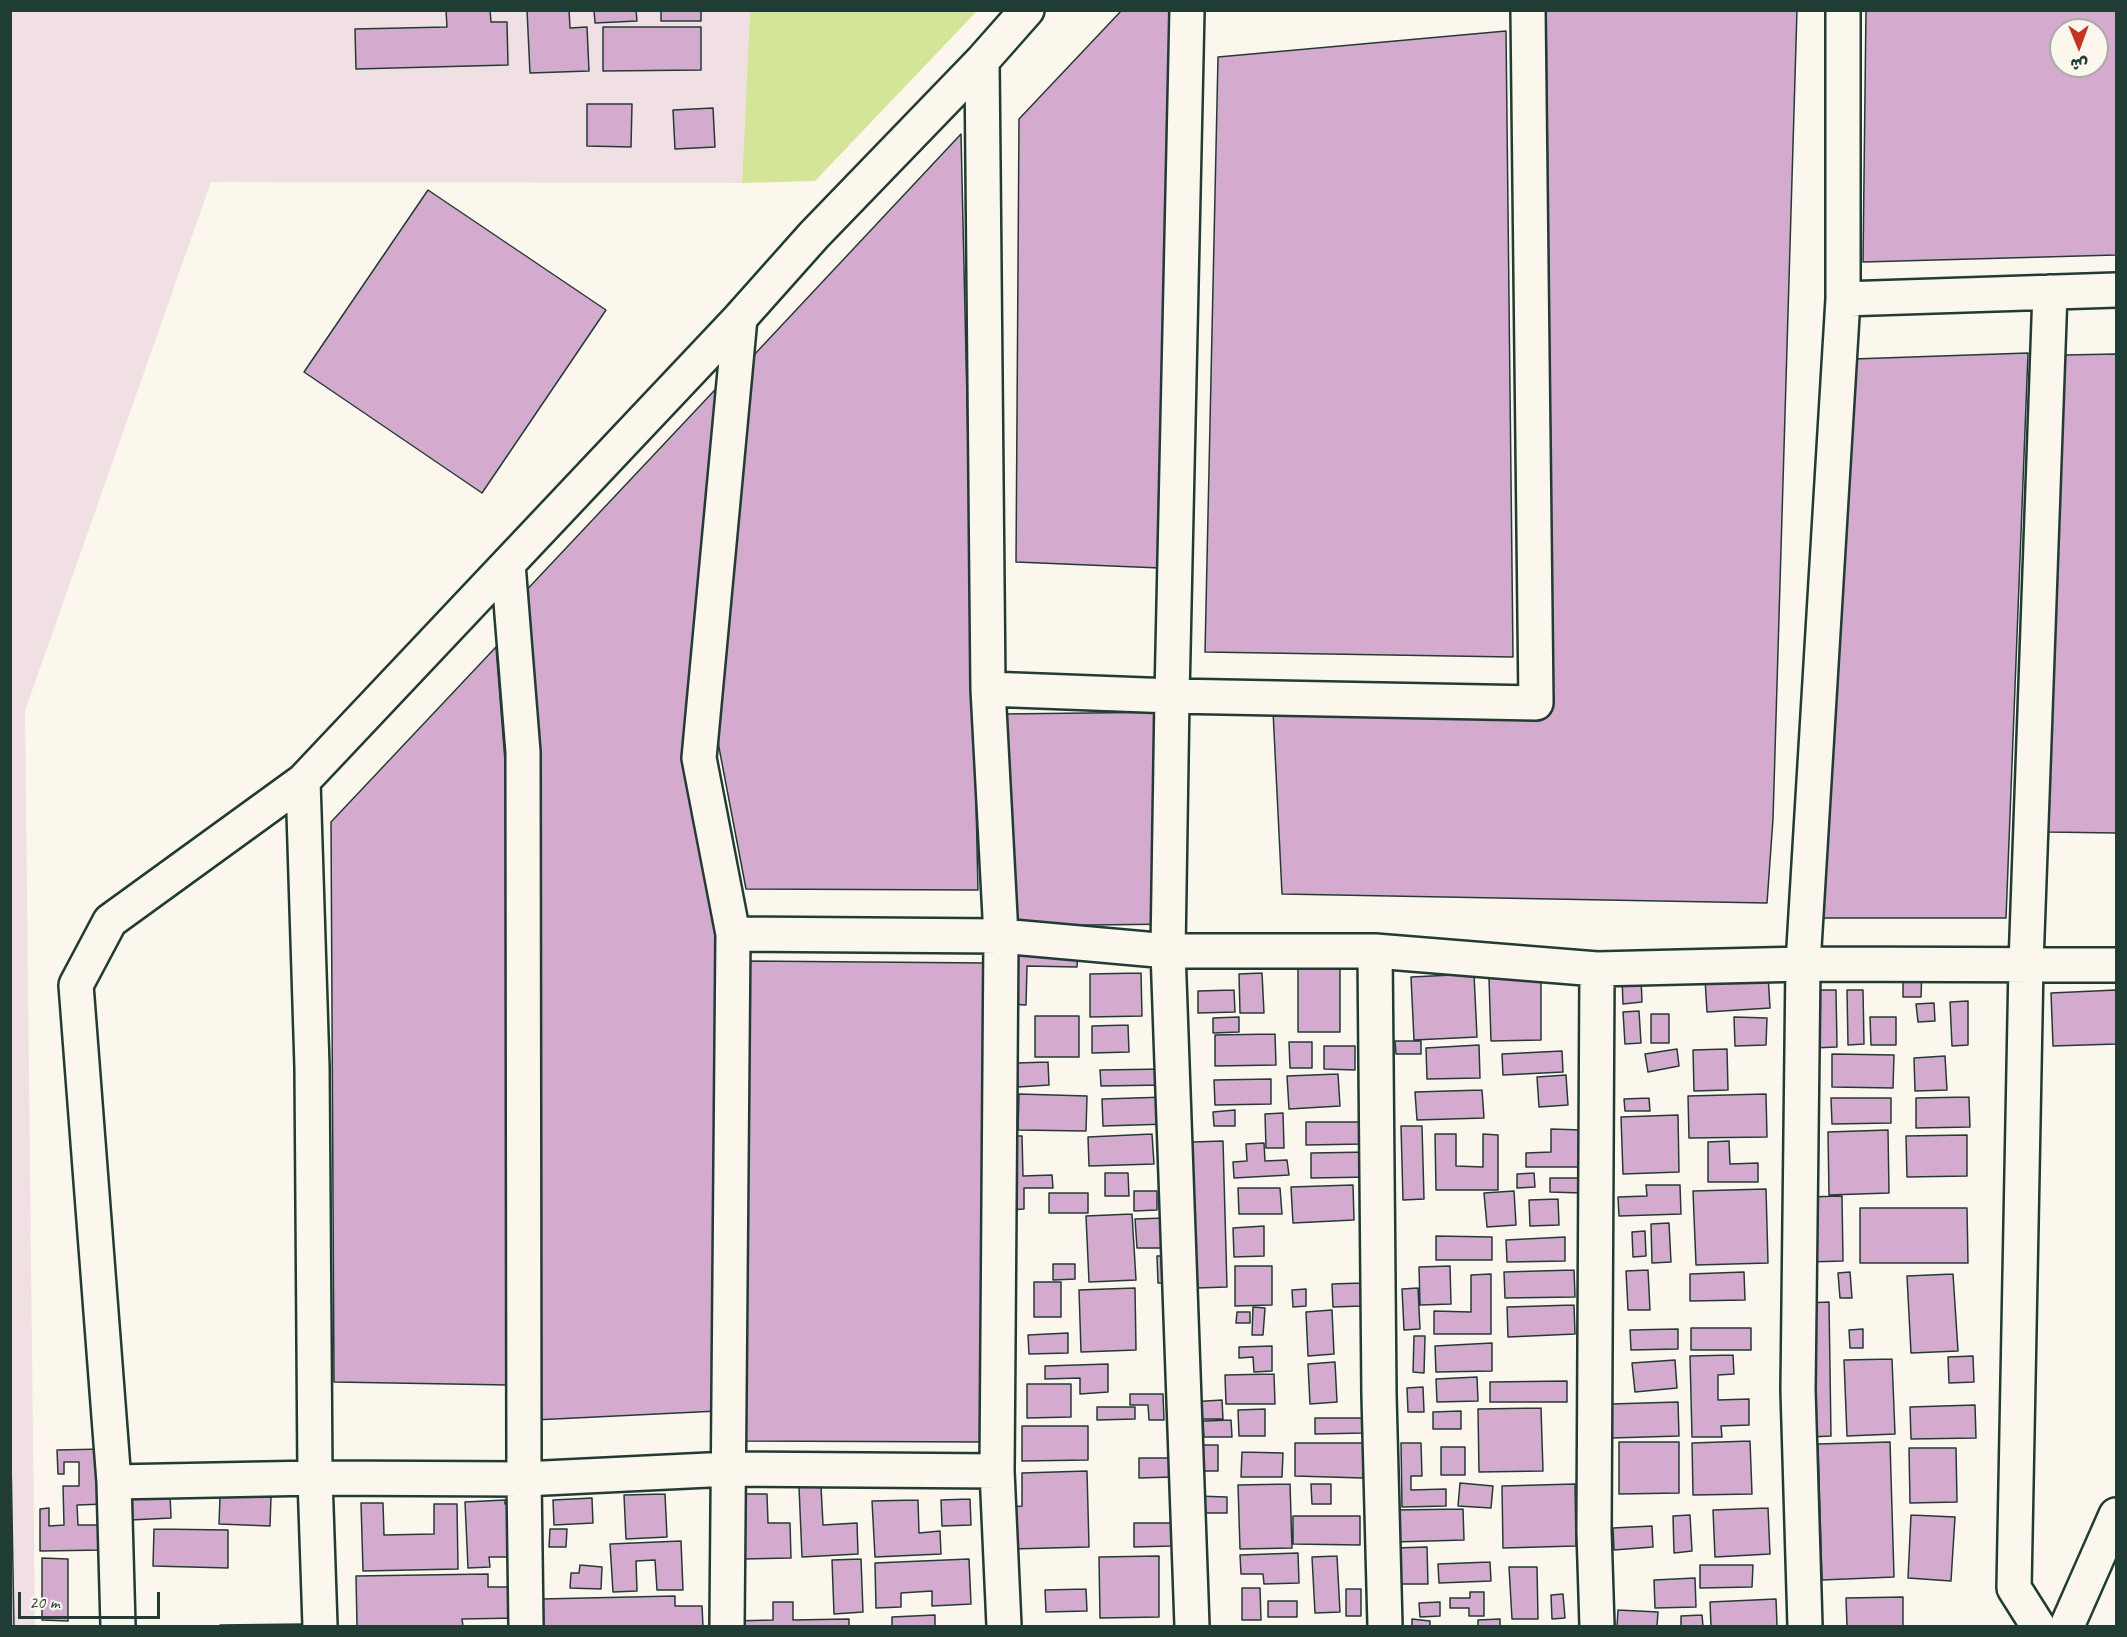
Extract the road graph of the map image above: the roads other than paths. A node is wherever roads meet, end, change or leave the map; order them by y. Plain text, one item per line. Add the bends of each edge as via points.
1 (1027, 10) edge
2 (1186, 10) edge
3 (1528, 10) edge
4 (1843, 10) edge
5 (982, 61) junction
6 (2116, 290) edge
7 (2050, 292) junction
8 (1843, 299) junction
9 (740, 318) junction
10 (508, 564) junction
11 (988, 689) junction
12 (1172, 696) junction
13 (303, 781) junction
14 (733, 934) junction
15 (1001, 936) junction
16 (1168, 951) junction
17 (1375, 951) junction
18 (1803, 964) junction
19 (2026, 964) junction
20 (2116, 965) edge
21 (1597, 969) junction
22 (729, 1469) junction
23 (998, 1471) junction
24 (315, 1478) junction
25 (524, 1479) junction
26 (114, 1482) junction
27 (2116, 1515) edge
28 (118, 1626) edge
29 (320, 1626) edge
30 (526, 1626) edge
31 (727, 1626) edge
32 (1004, 1626) edge
33 (1192, 1626) edge
34 (1385, 1626) edge
35 (1597, 1626) edge
36 (1805, 1626) edge
37 (2038, 1626) edge
38 (2067, 1626) edge

1 - 5 main road
2 - 12 main road
3 - 12 main road via 1536,703
4 - 8 main road
5 - 9 main road
5 - 11 main road
6 - 7 main road
7 - 8 main road
7 - 19 main road
8 - 18 main road
9 - 10 main road
9 - 14 main road via 699,758
10 - 13 main road
10 - 25 main road via 523,752
11 - 12 main road
11 - 15 main road
12 - 16 main road
13 - 24 main road via 312,1067
13 - 26 main road via 110,921 76,985
14 - 15 main road
14 - 22 main road
15 - 16 main road
15 - 23 main road
16 - 17 main road
16 - 33 main road
17 - 21 main road
17 - 34 main road
18 - 19 main road
18 - 21 main road
18 - 36 main road via 1798,1390
19 - 20 main road
19 - 37 main road via 2013,1588
21 - 35 main road
22 - 23 main road
22 - 25 main road
22 - 31 main road
23 - 32 main road
24 - 25 main road
24 - 26 main road
24 - 29 main road
25 - 30 main road
26 - 28 main road
27 - 38 main road

